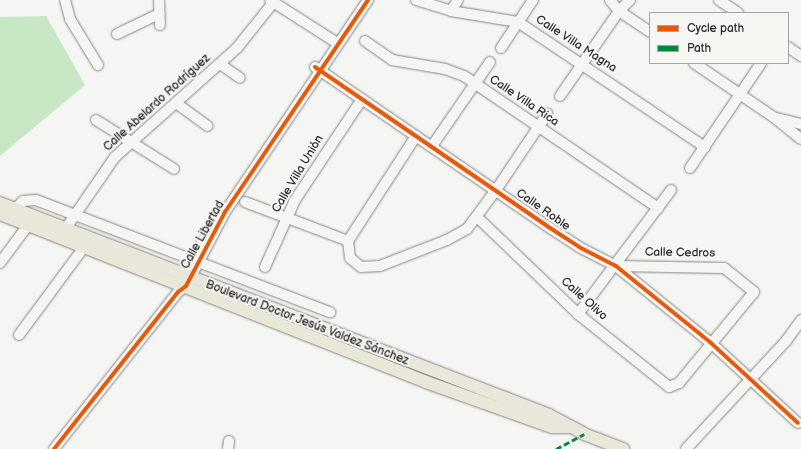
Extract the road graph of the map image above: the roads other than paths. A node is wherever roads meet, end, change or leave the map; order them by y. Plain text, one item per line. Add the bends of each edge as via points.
1 (65, 0) edge
2 (159, 0) edge
3 (362, 0) edge
4 (368, 0) edge
5 (416, 0) edge
6 (458, 0) edge
7 (533, 0) edge
8 (610, 0) edge
9 (630, 0) edge
10 (719, 0) edge
11 (271, 1) edge
12 (451, 11) junction
13 (619, 11) junction
14 (737, 12) edge
15 (518, 22) junction
16 (649, 31) edge
17 (117, 34) dead end
18 (334, 41) junction
19 (365, 41) dead end
20 (501, 48) dead end
21 (789, 48) edge
22 (801, 56) edge
23 (490, 62) dead end
24 (583, 63) junction
25 (220, 64) junction
26 (695, 64) edge
27 (759, 64) edge
28 (98, 65) dead end
29 (318, 69) junction
30 (240, 78) dead end
31 (475, 84) junction
32 (739, 94) junction
33 (560, 96) dead end
34 (362, 99) junction
35 (176, 103) junction
36 (547, 114) dead end
37 (775, 118) junction
38 (96, 120) dead end
39 (801, 124) edge
40 (208, 126) dead end
41 (538, 127) junction
42 (416, 136) junction
43 (801, 139) edge
44 (131, 142) junction
45 (432, 146) junction
46 (705, 147) junction
47 (690, 168) dead end
48 (174, 169) dead end
49 (496, 190) junction
50 (671, 190) dead end
51 (245, 202) dead end
52 (0, 203) edge
53 (16, 208) junction
54 (658, 208) junction
55 (0, 214) edge
56 (75, 214) junction
57 (477, 217) junction
58 (286, 218) junction
59 (28, 225) junction
60 (66, 228) junction
61 (348, 240) junction
62 (84, 247) junction
63 (196, 260) junction
64 (0, 263) edge
65 (616, 266) junction
66 (265, 267) dead end
67 (184, 283) junction
68 (330, 312) dead end
69 (578, 314) junction
70 (801, 320) edge
71 (19, 335) dead end
72 (711, 343) junction
73 (751, 378) junction
74 (798, 423) dead end
75 (54, 449) edge
76 (623, 449) edge
77 (686, 449) edge

1 - 28 street via 70,19
2 - 17 street via 160,19
3 - 18 street, Calle Libertad
4 - 29 street, Calle Libertad
5 - 12 street, Calle Villa Magna
6 - 12 street
7 - 15 street
8 - 13 street
9 - 13 street
10 - 14 street
11 - 18 street
11 - 25 street, Calle Abelardo Rodríguez via 250,35
12 - 15 street, Calle Villa Magna
13 - 16 street
13 - 24 street
15 - 20 street
15 - 24 street, Calle Villa Magna
18 - 29 street, Calle Libertad
19 - 31 street, Calle Villa Rica via 392,60 455,72
21 - 22 street
23 - 31 street
24 - 33 street
24 - 46 street, Calle Villa Magna
25 - 30 street
25 - 35 street, Calle Abelardo Rodríguez
26 - 32 street
27 - 32 street
29 - 34 street, Calle Roble
29 - 63 street, Calle Libertad via 214,225
31 - 41 street, Calle Villa Rica
31 - 45 street
32 - 37 street
32 - 46 street
34 - 42 street, Calle Roble
34 - 58 street, Calle Villa Unión via 306,182
35 - 40 street
35 - 44 street, Calle Abelardo Rodríguez
36 - 41 street
37 - 39 street
37 - 43 street
38 - 44 street
41 - 49 street
41 - 54 street, Calle Villa Rica
42 - 45 street, Calle Roble
42 - 61 street
44 - 48 street
44 - 56 street, Calle Abelardo Rodríguez via 107,166
45 - 49 street, Calle Roble
46 - 47 street
49 - 57 street
49 - 65 street, Calle Roble via 578,247
50 - 54 street
51 - 58 street
52 - 53 main road, Boulevard Doctor Jesús Valdez Sánchez
53 - 56 street via 23,201 32,199
53 - 60 main road, Boulevard Doctor Jesús Valdez Sánchez
54 - 65 street
55 - 59 main road, Boulevard Doctor Jesús Valdez Sánchez
56 - 60 street, Calle Abelardo Rodríguez
56 - 63 street
57 - 61 street via 461,233 376,267 361,267 352,261 348,253
57 - 69 street, Calle Olivo
58 - 61 street
58 - 66 street, Calle Villa Unión
59 - 62 main road, Boulevard Doctor Jesús Valdez Sánchez
59 - 64 street
60 - 67 main road, Boulevard Doctor Jesús Valdez Sánchez
62 - 67 main road, Boulevard Doctor Jesús Valdez Sánchez
62 - 71 street
63 - 67 street, Calle Libertad
63 - 68 street
65 - 69 street
65 - 72 street, Calle Roble
65 - 72 street, Calle Cedros via 724,268 753,290 752,295
67 - 75 street, Calle Libertad
67 - 76 main road, Boulevard Doctor Jesús Valdez Sánchez via 370,354 549,415 569,427
69 - 72 street, Calle Olivo via 672,388 679,383
70 - 73 street via 786,341
72 - 73 street, Calle Roble
73 - 74 street, Calle Roble
73 - 77 street

